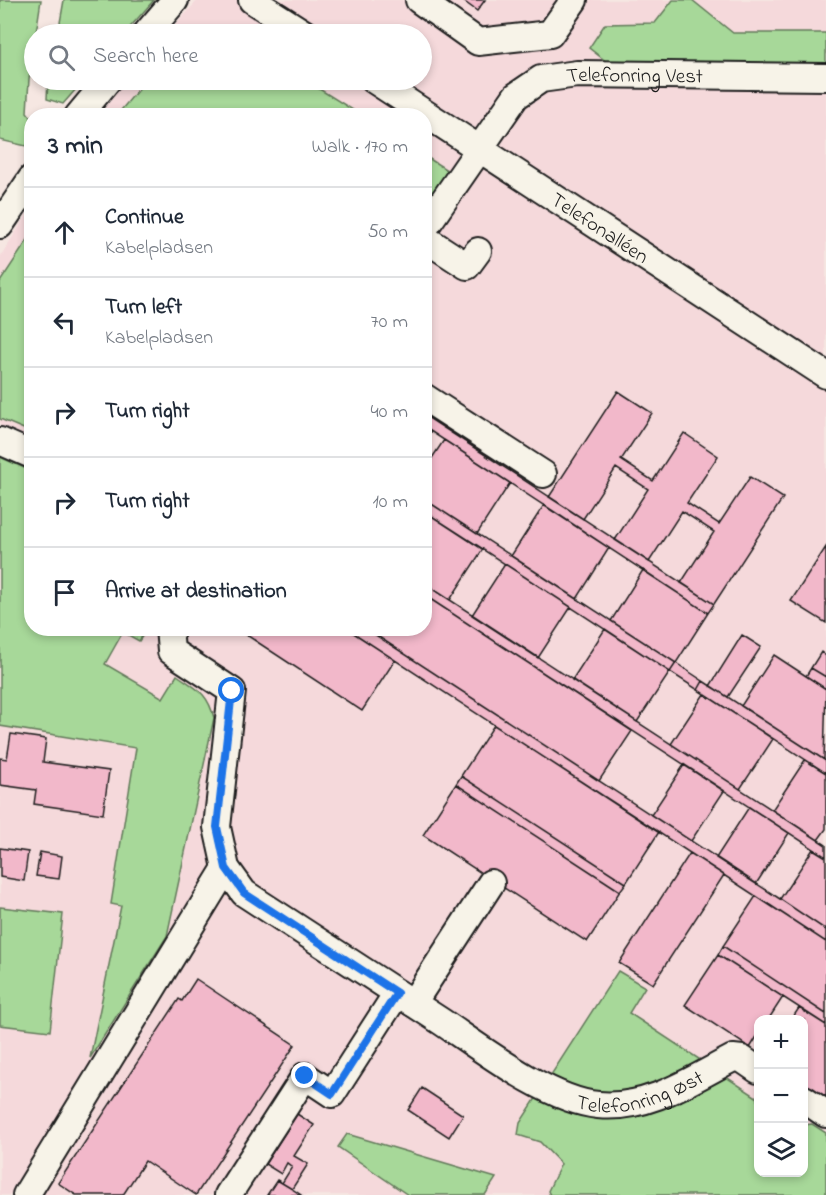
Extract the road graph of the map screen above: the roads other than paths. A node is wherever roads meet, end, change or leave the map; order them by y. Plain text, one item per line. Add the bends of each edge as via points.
1 (175, 0) edge
2 (252, 0) edge
3 (419, 0) edge
4 (574, 0) edge
5 (155, 24) edge
6 (289, 24) edge
7 (826, 77) edge
8 (100, 90) edge
9 (389, 90) edge
10 (85, 108) edge
11 (417, 108) edge
12 (432, 118) edge
13 (479, 148) junction
14 (24, 190) edge
15 (432, 217) edge
16 (0, 225) edge
17 (432, 242) edge
18 (471, 266) dead end
19 (826, 375) edge
20 (432, 402) edge
21 (0, 441) edge
22 (24, 452) edge
23 (543, 474) dead end
24 (170, 636) edge
25 (226, 868) junction
26 (491, 883) dead end
27 (405, 998) junction
28 (757, 1069) edge
29 (808, 1102) edge
30 (826, 1114) edge
31 (26, 1195) edge
32 (228, 1195) edge

1 - 5 street
2 - 6 street
3 - 4 street via 478,42 550,34
7 - 13 street, Telefonring Vest via 555,75 541,79 516,96
8 - 10 street
9 - 11 street, Telefonalléen
12 - 13 street, Telefonalléen
13 - 15 street, Telefonring Vest
13 - 19 street, Telefonalléen
14 - 16 street
17 - 18 street
20 - 23 street
21 - 22 street
24 - 25 street via 171,651 232,691 217,827
25 - 27 street via 244,893
25 - 31 street
26 - 27 street
27 - 28 street, Telefonring Øst via 517,1071 570,1098 597,1105 655,1097 733,1058
27 - 32 street via 332,1094 305,1076
29 - 30 street

